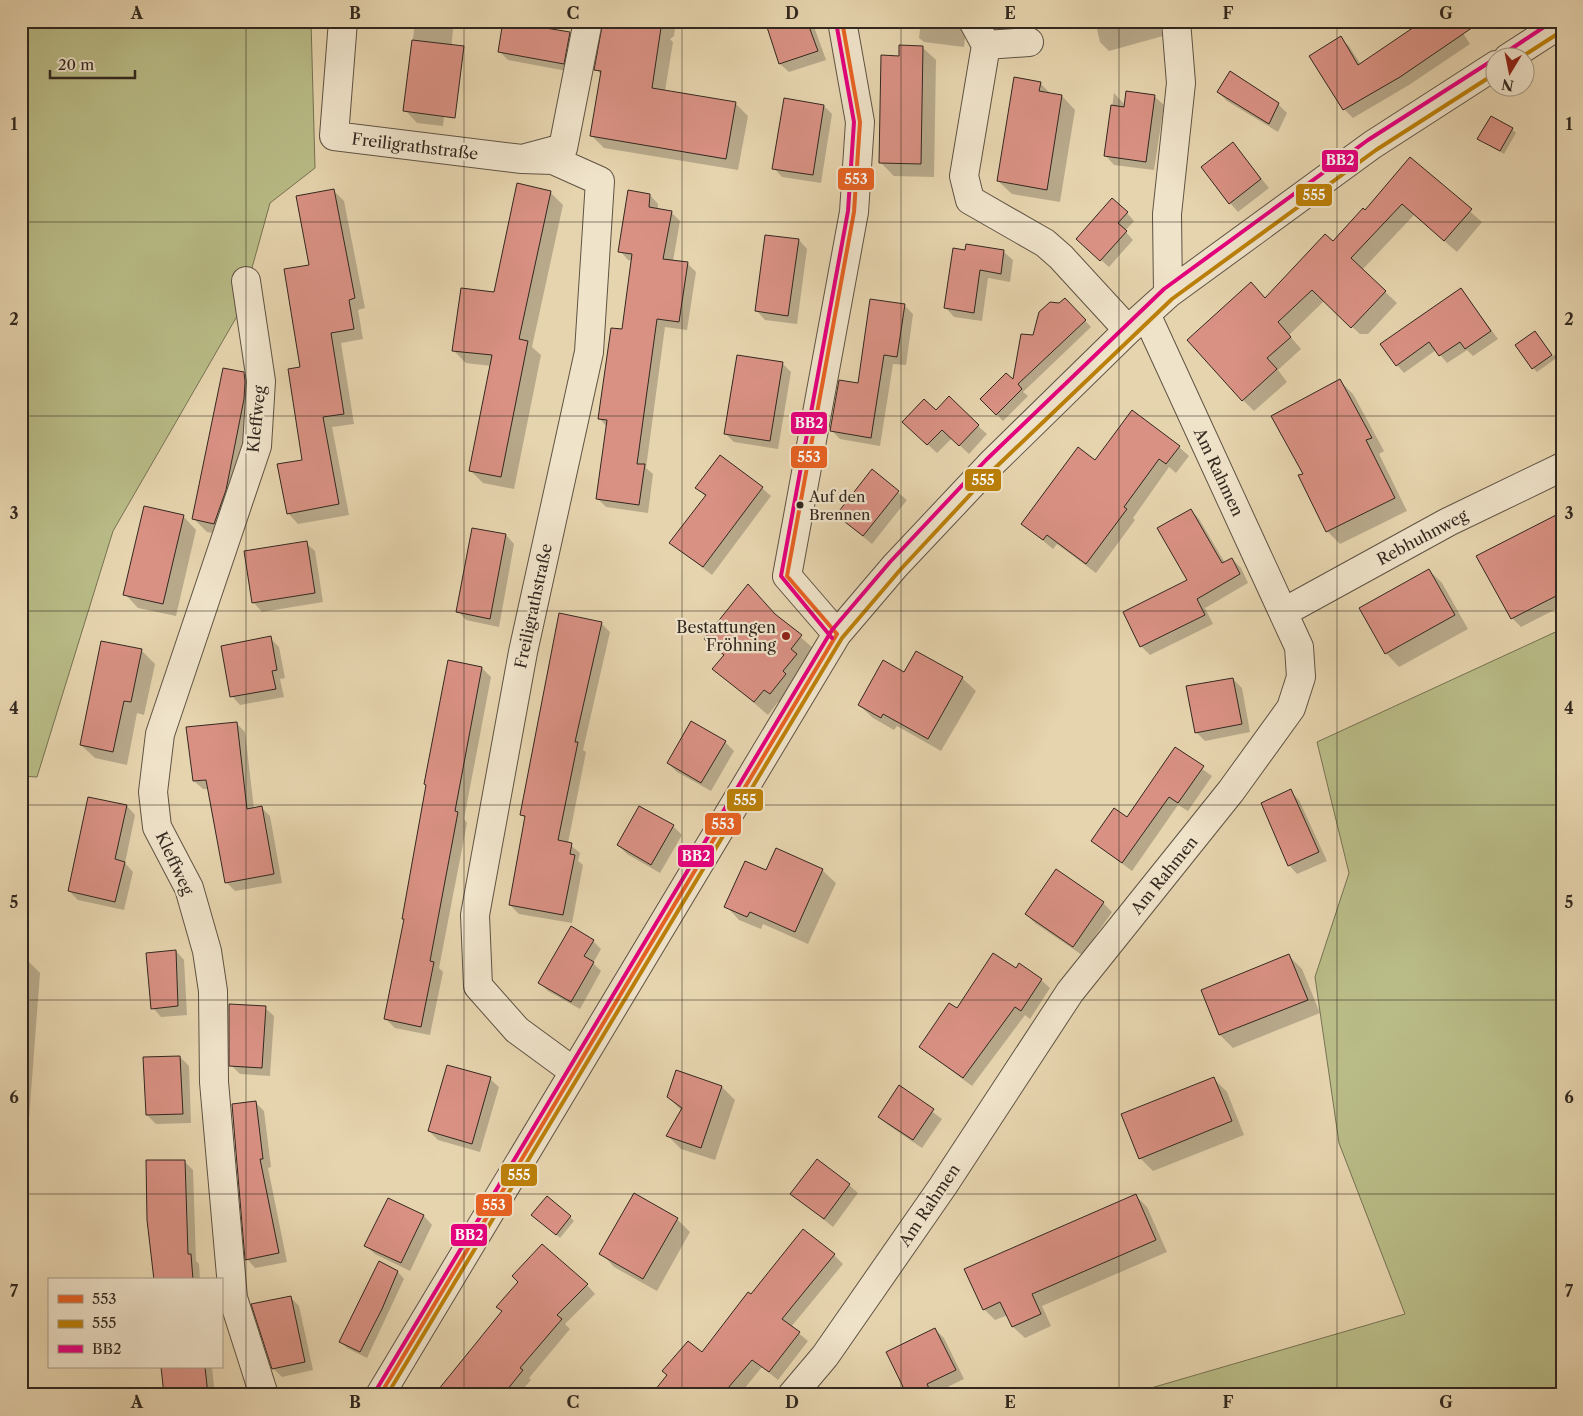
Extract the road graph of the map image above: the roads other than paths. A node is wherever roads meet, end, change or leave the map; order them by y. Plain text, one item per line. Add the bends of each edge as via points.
1 (343, 21) edge
2 (588, 21) edge
3 (842, 21) edge
4 (973, 21) edge
5 (1176, 21) edge
6 (1562, 23) edge
7 (1029, 42) dead end
8 (986, 45) junction
9 (1523, 48) edge
10 (1486, 72) edge
11 (522, 159) junction
12 (246, 281) dead end
13 (1168, 294) junction
14 (1137, 322) junction
15 (1562, 467) edge
16 (1284, 612) junction
17 (837, 634) junction
18 (573, 1071) junction
19 (264, 1395) edge
20 (380, 1395) edge
21 (792, 1395) edge

1 - 11 street, Freiligrathstraße via 334,136
2 - 11 street, Freiligrathstraße via 563,148
3 - 17 street via 860,122 854,212 787,576
4 - 8 street
5 - 13 street via 1181,83 1167,214
6 - 9 street
7 - 8 street
8 - 14 street, Am Rahmen via 964,176 970,200 1045,243
10 - 13 street via 1372,145
11 - 18 street, Freiligrathstraße via 553,160 600,181 589,352 523,652 475,915 478,986 517,1030
12 - 19 street, Kleffweg via 262,381 257,446 160,734 153,792 157,827 189,888 207,951 214,992 214,1082 233,1298
13 - 14 street
14 - 16 street, Am Rahmen
14 - 17 street via 985,470 894,566
15 - 16 street, Rebhuhnweg via 1448,522
16 - 21 street, Am Rahmen via 1298,647 1301,676 1291,708 1231,791 1070,992 943,1186 825,1356
17 - 18 street
18 - 20 street

